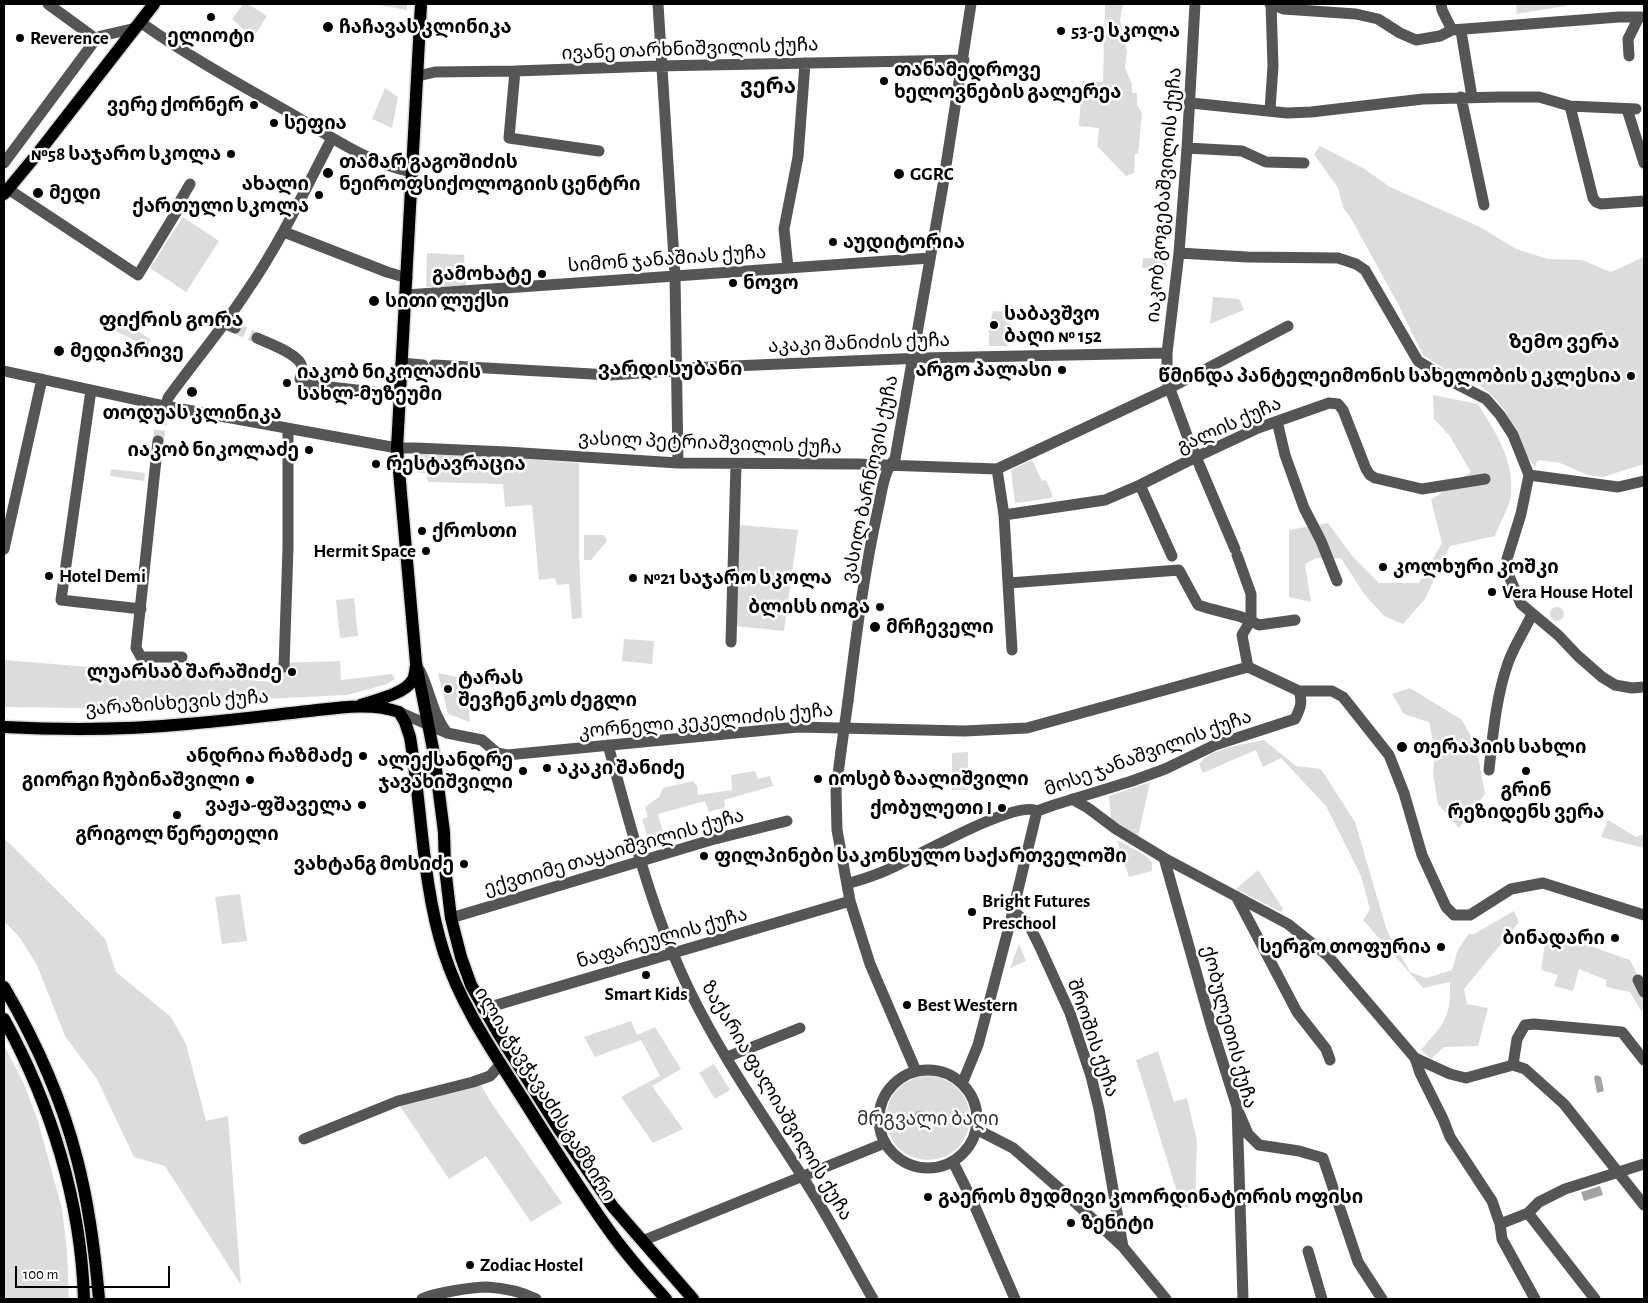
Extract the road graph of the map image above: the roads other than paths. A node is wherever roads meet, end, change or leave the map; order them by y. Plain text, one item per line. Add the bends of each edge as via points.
1 (48, 4) edge
2 (154, 4) edge
3 (421, 4) edge
4 (658, 4) edge
5 (971, 4) edge
6 (1195, 4) edge
7 (1271, 4) edge
8 (1441, 4) edge
9 (1642, 17) edge
10 (138, 25) junction
11 (1456, 30) junction
12 (96, 39) junction
13 (1630, 56) dead end
14 (964, 60) junction
15 (805, 63) junction
16 (663, 66) junction
17 (515, 71) junction
18 (418, 76) junction
19 (1467, 97) junction
20 (1191, 103) junction
21 (1570, 106) junction
22 (1270, 110) junction
23 (332, 138) junction
24 (1188, 148) junction
25 (599, 151) dead end
26 (4, 163) edge
27 (1304, 163) dead end
28 (1644, 163) edge
29 (412, 172) junction
30 (190, 184) dead end
31 (6, 192) edge
32 (1644, 201) edge
33 (1484, 205) dead end
34 (284, 232) junction
35 (1179, 253) junction
36 (930, 258) junction
37 (788, 268) junction
38 (676, 275) junction
39 (407, 278) junction
40 (406, 295) junction
41 (224, 323) junction
42 (1288, 326) dead end
43 (235, 328) tunnel mouth
44 (257, 338) tunnel mouth
45 (1167, 353) junction
46 (913, 358) junction
47 (402, 363) junction
48 (677, 370) junction
49 (4, 371) edge
50 (42, 380) junction
51 (1168, 389) junction
52 (91, 390) junction
53 (400, 394) junction
54 (165, 406) junction
55 (162, 418) tunnel mouth
56 (1276, 421) junction
57 (288, 430) junction
58 (158, 441) tunnel mouth
59 (397, 448) junction
60 (1196, 457) junction
61 (678, 463) junction
62 (736, 464) junction
63 (889, 466) junction
64 (997, 469) junction
65 (1529, 475) junction
66 (1485, 479) dead end
67 (1644, 481) edge
68 (1140, 485) junction
69 (1004, 515) junction
70 (4, 549) edge
71 (1172, 556) dead end
72 (1337, 581) dead end
73 (1009, 583) junction
74 (140, 609) junction
75 (1532, 614) junction
76 (1251, 620) junction
77 (1295, 620) dead end
78 (731, 642) dead end
79 (1012, 650) dead end
80 (182, 657) dead end
81 (416, 663) junction
82 (284, 667) dead end
83 (1248, 667) junction
84 (1644, 687) edge
85 (1299, 691) junction
86 (354, 707) junction
87 (399, 712) junction
88 (423, 723) junction
89 (4, 727) edge
90 (447, 733) junction
91 (608, 745) junction
92 (1489, 770) dead end
93 (1072, 799) junction
94 (1037, 811) junction
95 (787, 821) dead end
96 (1164, 858) junction
97 (642, 862) junction
98 (847, 884) junction
99 (1236, 896) junction
100 (850, 901) junction
101 (1013, 911) junction
102 (1644, 915) edge
103 (451, 918) junction
104 (673, 954) junction
105 (1638, 980) dead end
106 (4, 987) edge
107 (1644, 992) edge
108 (483, 1009) junction
109 (4, 1019) edge
110 (800, 1028) dead end
111 (727, 1057) junction
112 (1415, 1058) junction
113 (1330, 1060) dead end
114 (1644, 1060) edge
115 (501, 1064) junction
116 (1513, 1065) junction
117 (916, 1071) junction
118 (490, 1076) junction
119 (510, 1078) junction
120 (962, 1084) junction
121 (1237, 1107) junction
122 (976, 1129) junction
123 (304, 1139) dead end
124 (885, 1143) junction
125 (953, 1162) junction
126 (1644, 1164) edge
127 (1619, 1172) junction
128 (802, 1176) junction
129 (1644, 1205) edge
130 (1528, 1213) junction
131 (1500, 1224) junction
132 (642, 1241) junction
133 (1123, 1247) junction
134 (1308, 1252) dead end
135 (1243, 1298) edge
136 (84, 1299) edge
137 (99, 1299) edge
138 (422, 1299) edge
139 (536, 1299) edge
140 (666, 1299) edge
141 (693, 1299) edge
142 (872, 1299) edge
143 (1015, 1299) edge
144 (1166, 1299) edge
145 (1322, 1299) edge
146 (1382, 1299) edge
147 (1535, 1299) edge
148 (1595, 1299) edge

1 - 12 street
2 - 10 main road
3 - 18 main road, ილია ჭავჭავაძის გამზირი
4 - 16 street
5 - 14 street, ვასილ ბარნოვის ქუჩა
6 - 20 street, იაკობ გოგებაშვილის ქუჩა
7 - 11 street via 1284,9 1356,14 1378,19 1416,40
7 - 22 street via 1273,66
8 - 11 street
9 - 11 street
9 - 13 street via 1628,38
10 - 12 street
10 - 23 street
10 - 31 main road
11 - 19 street
12 - 26 street
14 - 15 street, ივანე თარხნიშვილის ქუჩა
14 - 36 street, ვასილ ბარნოვის ქუჩა
15 - 16 street, ივანე თარხნიშვილის ქუჩა
15 - 37 street via 798,157 784,229
16 - 17 street, ივანე თარხნიშვილის ქუჩა
16 - 38 street
17 - 18 street, ივანე თარხნიშვილის ქუჩა via 435,72
17 - 25 street via 509,138
18 - 29 main road, ილია ჭავჭავაძის გამზირი
19 - 21 street via 1539,97
19 - 22 street via 1311,112
19 - 33 street
20 - 22 street
20 - 24 street, იაკობ გოგებაშვილის ქუჩა
21 - 28 street via 1631,109
21 - 32 street via 1596,202
23 - 29 street via 384,165
23 - 34 street
24 - 27 street via 1242,152 1266,162
24 - 35 street, იაკობ გოგებაშვილის ქუჩა
29 - 39 main road, ილია ჭავჭავაძის გამზირი
30 - 31 street via 138,275
34 - 39 street
34 - 41 street
35 - 45 street, იაკობ გოგებაშვილის ქუჩა
35 - 65 street via 1338,258 1356,264 1365,270 1418,361 1486,399 1500,415 1514,436
36 - 37 street, სიმონ ჯანაშიას ქუჩა
36 - 46 street, ვასილ ბარნოვის ქუჩა
37 - 38 street, სიმონ ჯანაშიას ქუჩა
38 - 40 street, სიმონ ჯანაშიას ქუჩა
38 - 48 street
39 - 40 main road, ილია ჭავჭავაძის გამზირი
40 - 47 main road, ილია ჭავჭავაძის გამზირი
41 - 43 street
41 - 54 street
42 - 51 street, ვასილ პეტრიაშვილის ქუჩა
44 - 53 street via 298,359 302,366 300,379 304,384
45 - 46 street, აკაკი შანიძის ქუჩა
45 - 51 street, იაკობ გოგებაშვილის ქუჩა
46 - 48 street, აკაკი შანიძის ქუჩა
46 - 63 street, ვასილ ბარნოვის ქუჩა via 895,460
47 - 48 street, აკაკი შანიძის ქუჩა via 610,375
47 - 53 main road, ილია ჭავჭავაძის გამზირი
48 - 61 street
49 - 50 street, ვასილ პეტრიაშვილის ქუჩა
50 - 52 street, ვასილ პეტრიაშვილის ქუჩა
50 - 70 street
51 - 60 street, იაკობ გოგებაშვილის ქუჩა
51 - 64 street, ვასილ პეტრიაშვილის ქუჩა
52 - 54 street, ვასილ პეტრიაშვილის ქუჩა
52 - 74 street via 61,600
53 - 59 main road, ილია ჭავჭავაძის გამზირი
54 - 55 street
54 - 57 street, ვასილ პეტრიაშვილის ქუჩა
56 - 60 street, გალის ქუჩა
56 - 66 street, გალის ქუჩა via 1329,403 1338,404 1344,410 1366,469 1375,478 1422,489
56 - 72 street via 1304,508
57 - 59 street, ვასილ პეტრიაშვილის ქუჩა
57 - 82 street
58 - 74 street
59 - 61 street, ვასილ პეტრიაშვილის ქუჩა
59 - 81 main road, ილია ჭავჭავაძის გამზირი
60 - 68 street, გალის ქუჩა
60 - 76 street, იაკობ გოგებაშვილის ქუჩა via 1251,594
61 - 62 street, ვასილ პეტრიაშვილის ქუჩა
62 - 63 street, ვასილ პეტრიაშვილის ქუჩა
62 - 78 street
63 - 64 street, ვასილ პეტრიაშვილის ქუჩა
63 - 98 street, ვასილ ბარნოვის ქუჩა, bridge via 874,527 836,790 837,830
64 - 69 street
65 - 67 street via 1618,487
65 - 75 street via 1506,569 1520,604
68 - 69 street, გალის ქუჩა via 1105,500
68 - 71 street
69 - 73 street
73 - 76 street via 1178,570 1198,605
73 - 79 street
74 - 80 street via 137,653 141,657
75 - 84 street via 1602,677 1615,685
75 - 92 street via 1508,661
76 - 77 street via 1259,625
76 - 83 street, იაკობ გოგებაშვილის ქუჩა via 1242,635
81 - 86 main road, ვარაზისხევის ქუჩა via 413,679 405,688
81 - 88 main road, ილია ჭავჭავაძის გამზირი
81 - 90 street via 428,687 436,716
83 - 85 street
83 - 91 street, კორნელი კეკელიძის ქუჩა via 1027,728 964,731 804,726
85 - 93 street, მოსე ჯანაშვილის ქუჩა via 1301,708 1295,719 1216,745 1132,782
85 - 102 street via 1332,691 1343,698 1389,755 1422,855 1446,907 1454,915 1470,915 1511,889 1543,883
86 - 87 main road, ვარაზისხევის ქუჩა
86 - 89 main road, ვარაზისხევის ქუჩა via 114,730
87 - 88 street, ვარაზისხევის ქუჩა
87 - 115 main road, ილია ჭავჭავაძის გამზირი via 410,737 433,906 441,941 463,999
88 - 90 street, კორნელი კეკელიძის ქუჩა
88 - 103 main road, ილია ჭავჭავაძის გამზირი via 444,832
90 - 91 street, კორნელი კეკელიძის ქუჩა via 482,740 497,753 507,755
91 - 97 street, ზაქარია ფალიაშვილის ქუჩა
93 - 94 street, მოსე ჯანაშვილის ქუჩა
93 - 96 street
94 - 98 street, მოსე ჯანაშვილის ქუჩა via 1029,808 1015,811 888,870
94 - 101 street
95 - 97 street, ექვთიმე თაყაიშვილის ქუჩა
96 - 99 street
96 - 121 street, ქობულეთის ქუჩა
97 - 103 street, ექვთიმე თაყაიშვილის ქუჩა
97 - 104 street, ზაქარია ფალიაშვილის ქუჩა
98 - 100 street, ვასილ ბარნოვის ქუჩა
99 - 112 street via 1288,924 1328,956
99 - 113 street via 1297,1012 1326,1049
100 - 104 street, ნაფარეულის ქუჩა
100 - 117 street, ვასილ ბარნოვის ქუჩა via 873,972
101 - 120 street via 978,1045
101 - 133 street, შროშის ქუჩა via 1028,924 1036,938 1070,1013 1091,1076
103 - 108 main road, ილია ჭავჭავაძის გამზირი via 461,957
104 - 108 street, ნაფარეულის ქუჩა
104 - 111 street, ზაქარია ფალიაშვილის ქუჩა via 700,1013
105 - 107 street
106 - 137 main road via 37,1051 66,1120 87,1202
108 - 132 main road, ილია ჭავჭავაძის გამზირი via 565,1137 613,1207
109 - 136 main road via 26,1063 63,1160 76,1218
110 - 111 street
111 - 128 street, ზაქარია ფალიაშვილის ქუჩა
112 - 116 street via 1466,1078
112 - 131 street via 1450,1137 1492,1201
114 - 116 street via 1622,1032 1534,1024 1526,1025 1517,1039
115 - 118 street
115 - 119 main road, ილია ჭავჭავაძის გამზირი
116 - 127 street via 1525,1069 1564,1104
117 - 120 street via 940,1071
117 - 124 street via 899,1080 882,1101 879,1119
118 - 119 street
118 - 123 street via 398,1101
119 - 140 main road, ილია ჭავჭავაძის გამზირი via 606,1227
120 - 122 street via 974,1102
121 - 135 street, ქობულეთის ქუჩა
121 - 146 street via 1248,1134 1258,1145 1323,1158 1358,1262
122 - 125 street via 968,1148
122 - 133 street via 1013,1148
124 - 125 street via 896,1157 914,1167 934,1168
124 - 128 street
125 - 143 street
126 - 127 street
127 - 129 street
127 - 130 street via 1565,1189 1539,1202
128 - 132 street
128 - 142 street, ზაქარია ფალიაშვილის ქუჩა
130 - 131 street
130 - 148 street
131 - 147 street via 1502,1239
132 - 141 main road, ილია ჭავჭავაძის გამზირი
133 - 144 street
134 - 145 street
138 - 139 street via 431,1294 488,1287

